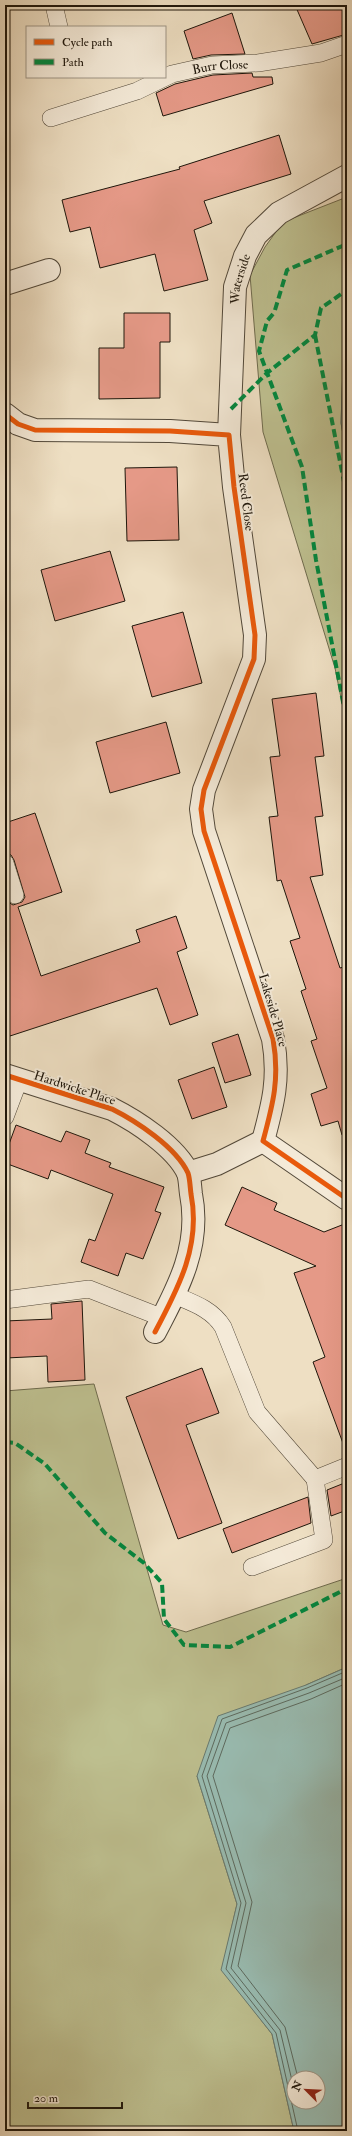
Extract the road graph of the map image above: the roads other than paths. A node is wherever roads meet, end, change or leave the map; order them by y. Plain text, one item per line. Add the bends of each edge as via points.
1 (54, 5) edge
2 (59, 26) edge
3 (347, 44) edge
4 (166, 77) edge
5 (164, 78) edge
6 (51, 118) dead end
7 (347, 176) edge
8 (49, 270) dead end
9 (5, 284) edge
10 (5, 414) edge
11 (229, 435) junction
12 (204, 790) joint
13 (5, 863) edge
14 (15, 895) dead end
15 (12, 1078) edge
16 (5, 1117) edge
17 (263, 1141) junction
18 (188, 1173) junction
19 (347, 1199) edge
20 (174, 1295) junction
21 (5, 1300) edge
22 (159, 1325) joint
23 (347, 1466) edge
24 (315, 1479) junction
25 (252, 1567) dead end

1 - 2 lane
3 - 4 lane, Burr Close via 321,53 258,63 212,65
5 - 6 lane, Burr Close via 136,91
7 - 11 street, Waterside via 279,213 256,235 245,256 235,288
8 - 9 street
10 - 11 street via 18,424 35,430 170,431
11 - 12 street, Reed Close via 255,635 254,659
12 - 17 street, Lakeside Place via 201,809 204,831 274,1044 277,1062 276,1084
13 - 14 lane
15 - 16 lane
15 - 18 street, Hardwicke Place via 112,1109 128,1117 173,1152
17 - 18 street via 217,1164
17 - 19 street
18 - 20 street, Hardwicke Place via 195,1211 194,1237 189,1258
20 - 22 street, Hardwicke Place
20 - 24 lane via 210,1311 218,1318 257,1412
21 - 22 lane via 89,1289
23 - 24 lane
24 - 25 lane via 324,1540

